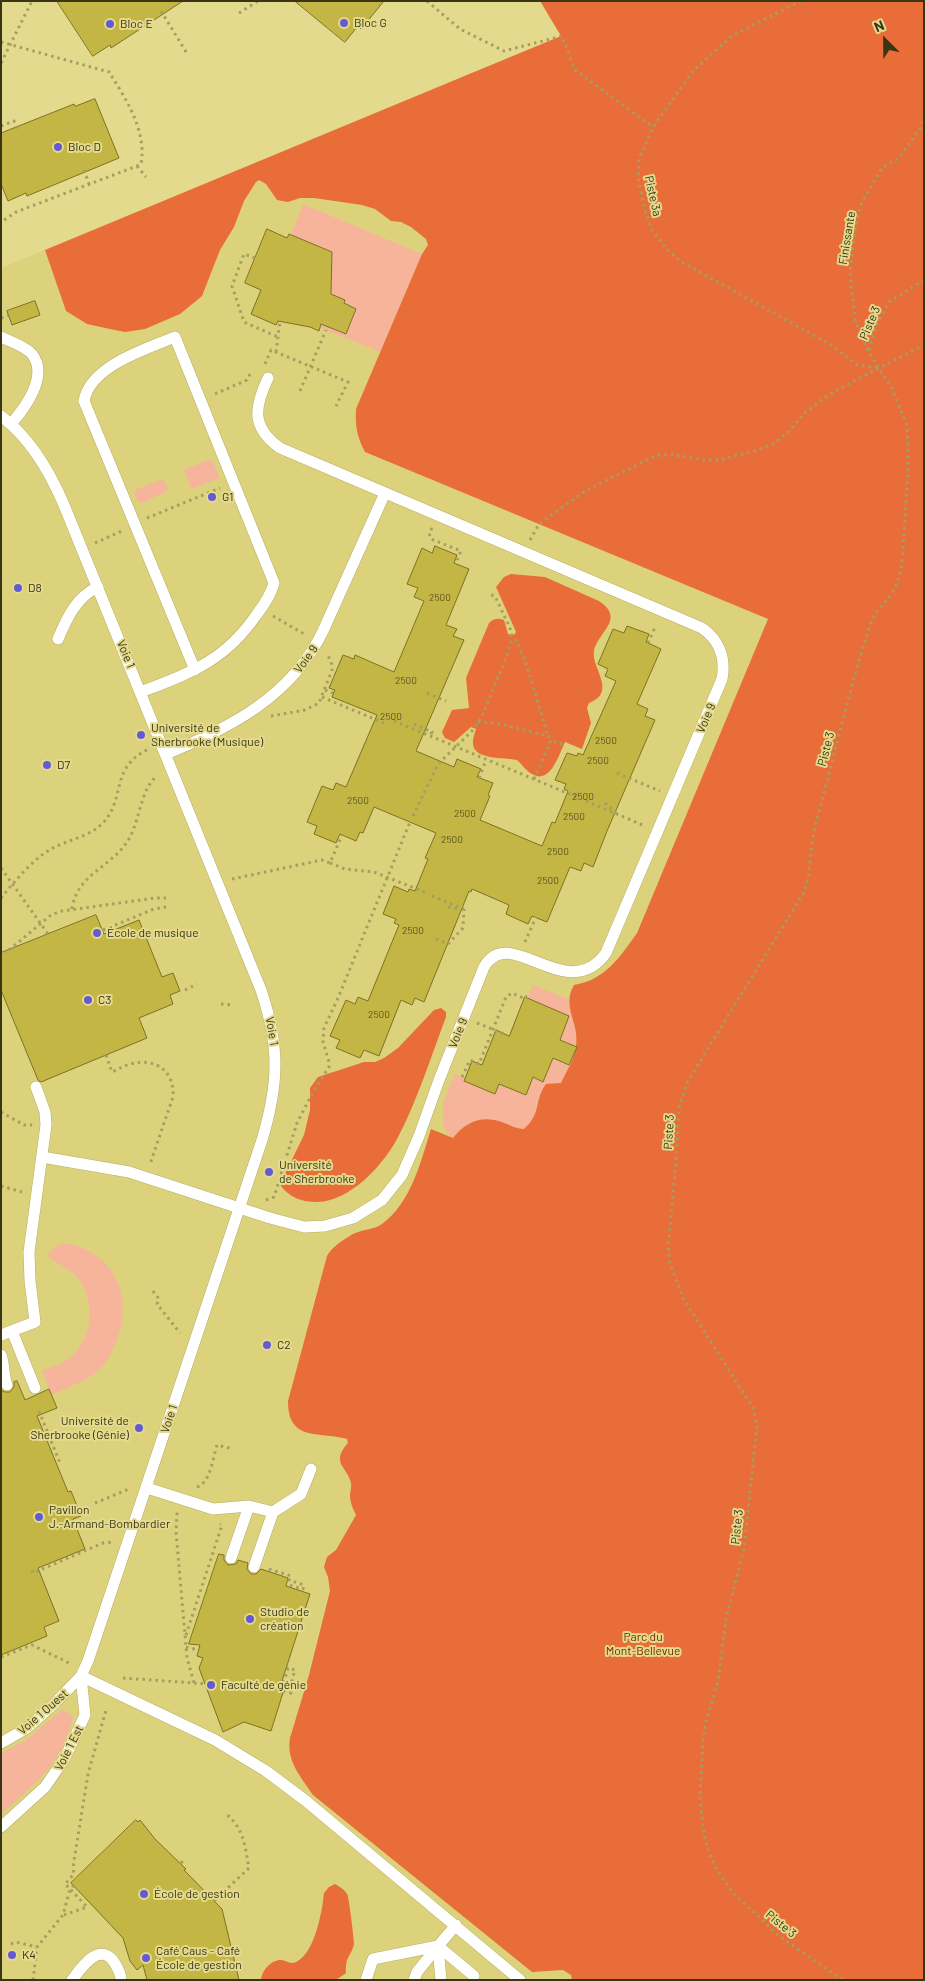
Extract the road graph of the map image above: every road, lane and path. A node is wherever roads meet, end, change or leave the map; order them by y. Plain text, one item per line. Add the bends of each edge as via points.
1 (32, 1) edge
2 (258, 1) edge
3 (427, 1) edge
4 (801, 1) edge
5 (161, 11) dead end
6 (239, 13) dead end
7 (1, 42) edge
8 (10, 45) junction
9 (188, 55) dead end
10 (1, 63) edge
11 (924, 118) edge
12 (1, 126) edge
13 (653, 127) junction
14 (18, 131) dead end
15 (138, 166) junction
16 (84, 170) dead end
17 (146, 177) dead end
18 (90, 184) junction
19 (1, 222) edge
20 (256, 258) dead end
21 (924, 280) edge
22 (8, 315) dead end
23 (1, 318) edge
24 (280, 321) dead end
25 (326, 330) dead end
26 (278, 337) junction
27 (1, 338) edge
28 (922, 346) edge
29 (271, 350) dead end
30 (868, 351) junction
31 (276, 352) junction
32 (310, 366) junction
33 (879, 368) junction
34 (251, 372) dead end
35 (268, 378) dead end
36 (225, 390) dead end
37 (300, 391) dead end
38 (336, 406) dead end
39 (1, 416) edge
40 (11, 424) junction
41 (234, 482) junction
42 (385, 493) junction
43 (134, 524) junction
44 (432, 526) dead end
45 (97, 542) dead end
46 (529, 542) dead end
47 (456, 564) dead end
48 (98, 587) junction
49 (488, 594) dead end
50 (284, 622) dead end
51 (654, 628) dead end
52 (511, 634) junction
53 (309, 637) dead end
54 (58, 638) dead end
55 (648, 643) dead end
56 (327, 653) dead end
57 (195, 670) junction
58 (325, 690) junction
59 (141, 692) junction
60 (333, 693) dead end
61 (426, 693) dead end
62 (322, 697) junction
63 (446, 701) dead end
64 (270, 715) dead end
65 (394, 721) dead end
66 (478, 722) junction
67 (386, 724) dead end
68 (416, 730) junction
69 (430, 736) junction
70 (549, 738) junction
71 (564, 745) dead end
72 (455, 746) junction
73 (147, 750) dead end
74 (166, 754) junction
75 (486, 760) junction
76 (617, 773) dead end
77 (157, 776) dead end
78 (480, 778) dead end
79 (534, 779) junction
80 (653, 788) dead end
81 (579, 798) dead end
82 (586, 801) dead end
83 (606, 809) junction
84 (617, 814) junction
85 (413, 816) dead end
86 (410, 822) dead end
87 (637, 822) dead end
88 (342, 836) dead end
89 (330, 863) junction
90 (1, 868) edge
91 (387, 877) junction
92 (232, 879) dead end
93 (13, 885) junction
94 (426, 893) dead end
95 (432, 896) dead end
96 (1, 898) edge
97 (166, 898) dead end
98 (166, 907) dead end
99 (72, 909) junction
100 (536, 917) dead end
101 (41, 924) junction
102 (102, 930) dead end
103 (48, 934) dead end
104 (436, 939) dead end
105 (524, 945) dead end
106 (10, 950) dead end
107 (198, 984) dead end
108 (185, 990) dead end
109 (527, 997) dead end
110 (221, 1004) dead end
111 (234, 1005) dead end
112 (493, 1029) junction
113 (507, 1035) dead end
114 (106, 1055) dead end
115 (462, 1077) dead end
116 (36, 1087) dead end
117 (1, 1112) edge
118 (28, 1125) dead end
119 (154, 1154) dead end
120 (42, 1157) junction
121 (1, 1186) edge
122 (23, 1193) dead end
123 (264, 1200) dead end
124 (239, 1208) junction
125 (153, 1292) dead end
126 (6, 1333) edge
127 (180, 1333) dead end
128 (1, 1355) edge
129 (7, 1385) dead end
130 (35, 1388) dead end
131 (39, 1411) dead end
132 (232, 1450) dead end
133 (60, 1463) dead end
134 (311, 1469) dead end
135 (191, 1487) dead end
136 (147, 1488) junction
137 (130, 1489) dead end
138 (95, 1504) dead end
139 (248, 1506) junction
140 (273, 1512) junction
141 (177, 1514) dead end
142 (222, 1524) dead end
143 (112, 1542) dead end
144 (231, 1558) dead end
145 (254, 1567) dead end
146 (32, 1570) dead end
147 (284, 1574) dead end
148 (288, 1587) dead end
149 (185, 1638) junction
150 (186, 1647) junction
151 (198, 1650) dead end
152 (1, 1657) edge
153 (69, 1664) dead end
154 (81, 1676) junction
155 (118, 1678) dead end
156 (194, 1682) junction
157 (284, 1682) dead end
158 (205, 1684) dead end
159 (283, 1691) dead end
160 (106, 1710) dead end
161 (1, 1743) edge
162 (226, 1814) dead end
163 (1, 1827) edge
164 (73, 1886) dead end
165 (70, 1889) junction
166 (214, 1901) dead end
167 (63, 1915) junction
168 (456, 1925) junction
169 (11, 1944) dead end
170 (438, 1946) junction
171 (37, 1947) junction
172 (474, 1976) dead end
173 (33, 1980) edge
174 (72, 1980) edge
175 (121, 1980) edge
176 (366, 1980) edge
177 (414, 1980) edge
178 (441, 1980) edge
179 (520, 1980) edge
180 (842, 1980) edge

1 - 8 path
2 - 6 path
3 - 13 path via 460,29 504,50 562,36 575,70
4 - 13 path, Piste 3a via 733,35 692,71
5 - 9 path
7 - 8 path
8 - 10 path
8 - 15 path via 109,72 123,94 141,136 142,157
11 - 30 path, Finissante via 899,158 883,167 860,207 850,286 855,320
12 - 14 path via 14,121
13 - 33 path, Piste 3a via 639,159 638,178 650,223 666,248 680,261 833,346 857,365
15 - 17 path
15 - 18 path
16 - 18 path
18 - 19 path via 10,215
20 - 26 path via 244,254 232,286 244,322
21 - 30 path, Piste 3 via 889,302
22 - 23 path
24 - 26 path
25 - 32 path
26 - 31 path
27 - 40 lane via 31,353 38,370 32,392
28 - 33 path
29 - 31 path
30 - 33 path, Piste 3
31 - 32 path
32 - 37 path
32 - 38 path via 348,382
33 - 46 path via 817,402 784,436 766,447 720,460 661,455 601,482 539,524
33 - 180 path, Piste 3 via 907,425 908,469 902,571 895,588 871,622 855,674 814,831 804,892 681,1096 668,1248 674,1278 683,1298 753,1408 757,1425 744,1550 726,1620 718,1682 703,1741 700,1796 705,1840 717,1870 733,1893 779,1936
34 - 36 path via 247,380
35 - 42 lane via 259,400 258,414 261,430 269,439 291,454
39 - 40 lane, Voie 1
40 - 48 lane, Voie 1 via 34,450 55,484
41 - 43 path
41 - 43 lane via 175,337 118,362 89,388 84,401
41 - 57 lane via 274,584 240,637 218,657
42 - 74 lane, Voie 9 via 320,638 300,668 251,712
42 - 124 lane, Voie 9 via 696,624 713,637 723,657 724,672 602,959 591,968 570,972 509,953 494,956 484,967 408,1164 389,1192 364,1212 342,1222 304,1227
43 - 45 path
43 - 57 lane
44 - 47 path via 431,539 461,552
48 - 54 lane via 75,605
48 - 59 lane, Voie 1
49 - 52 path via 495,596 508,620
50 - 53 path
51 - 55 path
52 - 66 path via 506,658
52 - 70 path via 525,660
56 - 58 path via 332,665
57 - 59 lane
58 - 60 path
58 - 62 path
59 - 74 lane, Voie 1
61 - 63 path
62 - 64 path via 311,707
62 - 67 path
65 - 68 path
66 - 70 path via 497,723
66 - 72 path
68 - 69 path
68 - 69 path via 416,725 432,732
69 - 72 path
70 - 71 path
70 - 79 path
72 - 75 path
72 - 85 path via 431,775
73 - 93 path via 128,763 113,807 101,824 47,852
74 - 124 lane, Voie 1 via 261,990 274,1040 276,1074 272,1104
75 - 78 path
75 - 79 path
76 - 80 path
77 - 99 path via 149,785 136,826 126,844 84,881 76,893
79 - 81 path
82 - 83 path
83 - 84 path
83 - 84 path via 606,804
84 - 87 path
86 - 91 path
88 - 89 path
89 - 91 path via 345,870 374,872
89 - 92 path via 322,860
90 - 93 path
91 - 94 path
91 - 123 path via 324,1028 323,1042 329,1067 297,1123 274,1198
93 - 96 path
93 - 101 path
95 - 104 path via 450,907 464,909 463,928 448,944
97 - 99 path
98 - 102 path
99 - 101 path via 51,916
100 - 105 path
101 - 103 path
101 - 106 path
107 - 108 path
109 - 112 path via 508,995
110 - 111 path
112 - 113 path
112 - 115 path via 479,1064 470,1060
114 - 119 path via 112,1072 132,1063 149,1062 169,1075 172,1097
116 - 120 lane via 46,1118
117 - 118 path
120 - 124 lane, Voie 9 via 129,1172
120 - 126 lane via 29,1252 35,1322
121 - 122 path
124 - 136 lane, Voie 1
125 - 127 path via 159,1298 157,1304
126 - 130 lane
128 - 129 lane
131 - 133 path
132 - 135 path via 217,1445 202,1485
134 - 140 lane via 301,1494
136 - 139 lane via 213,1509
136 - 154 lane, Voie 1
137 - 138 path
139 - 140 lane
139 - 144 lane
140 - 145 lane
141 - 149 path
142 - 149 path
143 - 146 path via 33,1573
147 - 148 path via 290,1576 289,1580 304,1585 303,1589
149 - 150 path
150 - 151 path
150 - 156 path
152 - 153 path via 32,1645
154 - 161 lane, Voie 1 Ouest via 33,1722
154 - 163 lane, Voie 1 Est via 84,1715 65,1758 45,1787
154 - 168 lane via 215,1740 266,1771
155 - 156 path
156 - 158 path
157 - 159 path via 288,1668 294,1670 291,1693
160 - 165 path via 88,1774 74,1874 65,1884
162 - 166 path via 238,1827 244,1841 249,1868
164 - 165 path
165 - 167 path
165 - 167 path via 89,1905
167 - 171 path
168 - 170 lane
168 - 179 lane
169 - 171 path via 16,1942
170 - 172 lane
170 - 176 lane via 373,1959
170 - 177 lane
170 - 178 lane
171 - 173 path
174 - 175 lane via 88,1960 100,1954 112,1959

